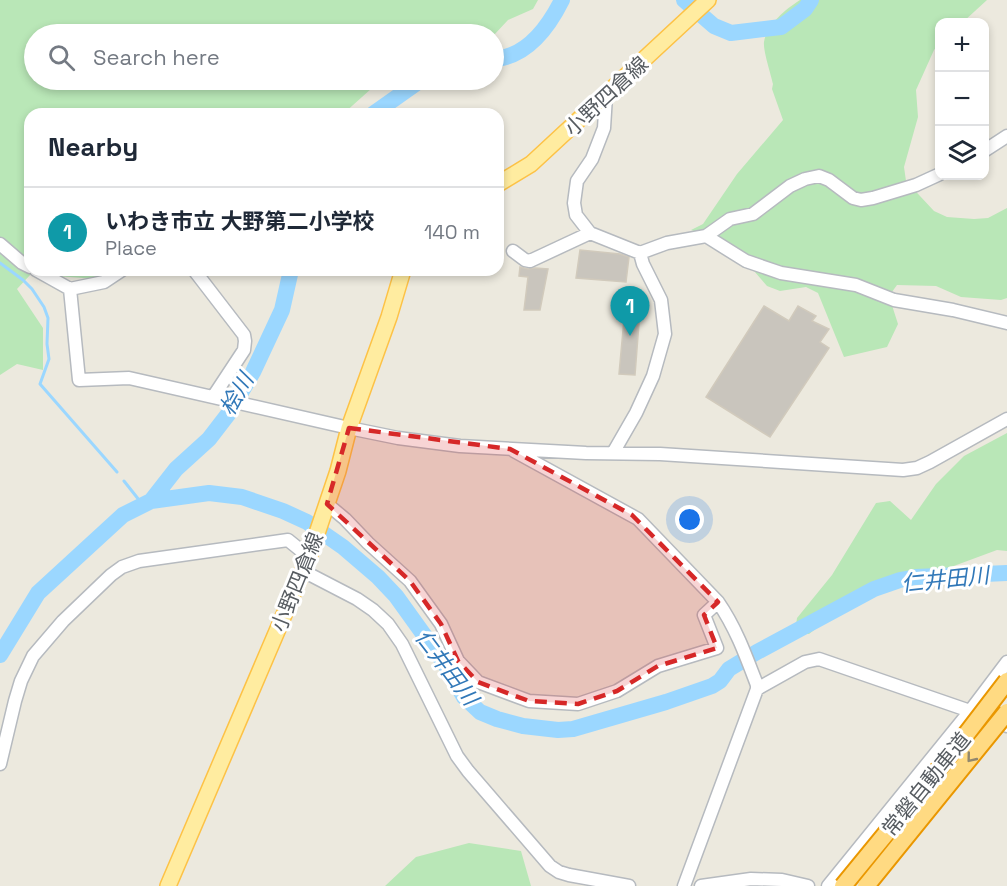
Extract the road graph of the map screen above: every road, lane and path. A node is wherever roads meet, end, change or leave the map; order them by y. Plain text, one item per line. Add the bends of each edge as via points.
1 (706, 1) edge
2 (606, 96) junction
3 (1007, 136) edge
4 (989, 148) edge
5 (935, 176) edge
6 (504, 180) edge
7 (590, 233) junction
8 (706, 236) junction
9 (0, 244) edge
10 (513, 251) dead end
11 (640, 253) junction
12 (24, 264) edge
13 (47, 276) edge
14 (113, 276) edge
15 (199, 276) edge
16 (400, 276) edge
17 (70, 289) junction
18 (1007, 323) edge
19 (213, 397) junction
20 (1007, 419) edge
21 (348, 428) junction
22 (510, 449) junction
23 (613, 453) junction
24 (327, 504) junction
25 (307, 561) junction
26 (718, 602) junction
27 (1007, 662) edge
28 (1007, 681) edge
29 (757, 687) junction
30 (970, 711) junction
31 (1007, 712) edge
32 (1007, 726) edge
33 (0, 764) edge
34 (168, 886) edge
35 (629, 886) edge
36 (684, 886) edge
37 (701, 886) edge
38 (808, 886) edge
39 (828, 886) edge
40 (843, 886) edge
41 (866, 886) edge

1 - 2 main road, 小野四倉線
2 - 6 main road, 小野四倉線 via 531,164
2 - 7 street via 604,128 592,159 577,181 574,203 576,215
3 - 4 street
5 - 8 street via 861,200 830,180 819,176 805,179 753,214 730,219
7 - 10 street via 530,261
7 - 11 street
8 - 11 street
8 - 18 street via 746,261 782,273 856,285 894,300
9 - 12 street
11 - 23 street via 661,300 665,333 653,376
13 - 17 street
14 - 17 street via 104,282
15 - 19 street via 245,341 244,350
16 - 21 main road, 小野四倉線
17 - 19 street via 79,380 129,378
19 - 21 street
20 - 23 street via 930,462 903,470
21 - 22 street via 398,438
21 - 24 main road, 小野四倉線
22 - 23 street
22 - 26 street via 639,519
24 - 25 main road, 小野四倉線
24 - 26 street via 410,581 441,624 458,661 478,682 529,701 578,704 617,691 658,666 717,648 704,615
25 - 33 street via 288,540 140,561 122,567 63,621 33,656 21,681
25 - 34 main road, 小野四倉線
25 - 35 street via 388,624 402,644 457,756 550,866 558,872
26 - 29 street via 742,644
27 - 30 street
28 - 40 highway, 常磐自動車道, bridge
29 - 30 street via 805,662 819,659
29 - 36 street
30 - 32 street
30 - 39 street
31 -> 41 highway, 常磐自動車道, bridge
37 - 38 street via 751,879

